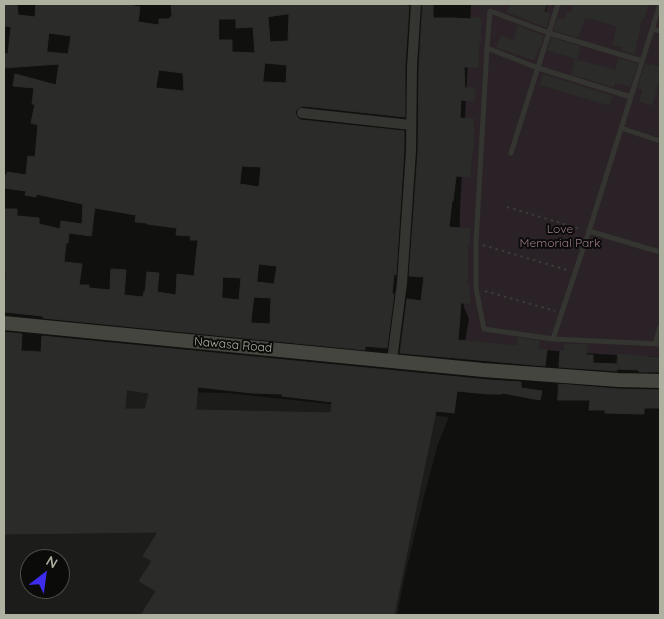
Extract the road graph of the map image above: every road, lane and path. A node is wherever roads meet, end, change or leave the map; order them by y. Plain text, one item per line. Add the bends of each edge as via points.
1 (416, 4) edge
2 (558, 4) edge
3 (660, 4) edge
4 (652, 29) junction
5 (660, 31) edge
6 (549, 33) junction
7 (487, 48) junction
8 (642, 61) junction
9 (538, 68) junction
10 (631, 97) junction
11 (302, 113) dead end
12 (410, 125) junction
13 (621, 128) junction
14 (660, 141) edge
15 (511, 153) dead end
16 (507, 207) dead end
17 (589, 231) junction
18 (476, 243) junction
19 (660, 252) edge
20 (574, 272) junction
21 (476, 288) junction
22 (562, 313) junction
23 (4, 323) edge
24 (660, 327) edge
25 (553, 339) junction
26 (658, 344) edge
27 (392, 360) junction
28 (660, 381) edge

1 - 12 street
2 - 6 lane
3 - 4 lane
4 - 5 lane
4 - 8 lane
6 - 7 lane via 490,11
6 - 8 lane
6 - 9 lane
7 - 9 lane
7 - 18 lane
8 - 10 lane
9 - 10 lane
9 - 15 lane
10 - 13 lane
11 - 12 street
12 - 27 street via 402,283
13 - 14 lane
13 - 17 lane
16 - 17 path
17 - 19 lane
17 - 20 lane
18 - 20 path
18 - 21 lane
20 - 22 lane
21 - 22 path
21 - 25 lane via 484,329
22 - 25 lane
23 - 27 street, Nawasa Road
24 - 26 lane
25 - 26 lane
27 - 28 street, Nawasa Road via 483,370

